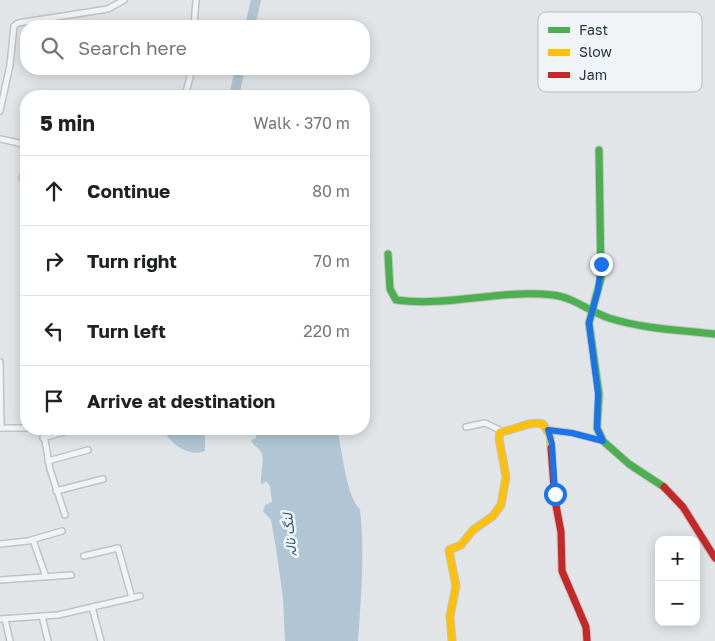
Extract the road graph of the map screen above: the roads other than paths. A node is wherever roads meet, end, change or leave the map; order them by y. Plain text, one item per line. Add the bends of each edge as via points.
1 (124, 0) edge
2 (196, 0) edge
3 (37, 20) edge
4 (194, 20) edge
5 (20, 23) edge
6 (190, 75) edge
7 (187, 90) edge
8 (0, 111) edge
9 (0, 139) edge
10 (20, 143) edge
11 (598, 150) dead end
12 (388, 254) dead end
13 (591, 310) junction
14 (715, 334) edge
15 (0, 362) edge
16 (466, 427) dead end
17 (1, 428) edge
18 (20, 428) edge
19 (548, 430) junction
20 (502, 431) junction
21 (53, 435) edge
22 (43, 438) joint
23 (603, 441) junction
24 (88, 450) dead end
25 (48, 461) junction
26 (103, 479) dead end
27 (56, 491) junction
28 (64, 514) dead end
29 (62, 532) dead end
30 (33, 540) junction
31 (0, 544) edge
32 (84, 556) dead end
33 (715, 558) edge
34 (71, 574) dead end
35 (46, 577) junction
36 (0, 580) edge
37 (140, 596) dead end
38 (132, 598) junction
39 (92, 607) junction
40 (42, 616) junction
41 (2, 619) edge
42 (10, 641) edge
43 (48, 641) edge
44 (101, 641) edge
45 (452, 641) edge
46 (587, 641) edge

1 - 3 street via 108,9
2 - 4 street
5 - 8 street via 14,26
6 - 7 street
9 - 10 street
11 - 13 street via 600,278
12 - 13 street via 390,289 396,300 433,304 492,296 552,295 569,298
13 - 14 street via 608,318 636,324
13 - 23 street via 589,330 598,394 597,428
15 - 17 street
16 - 20 street via 485,423
17 - 18 street
19 - 20 street via 536,422 513,431
19 - 23 street
19 - 46 street via 561,532 562,571 586,627
20 - 45 street via 499,438 506,472 503,499 487,521 474,529 461,545 452,546 449,550 456,586 450,616
21 - 22 street
22 - 25 street
23 - 33 street via 629,464 662,485 683,507
24 - 25 street
25 - 27 street
26 - 27 street
27 - 28 street
29 - 30 street
30 - 31 street
30 - 35 street
32 - 38 street via 118,548
34 - 35 street
35 - 36 street
37 - 38 street
38 - 39 street
39 - 40 street
39 - 44 street
40 - 41 street
40 - 43 street
41 - 42 street

